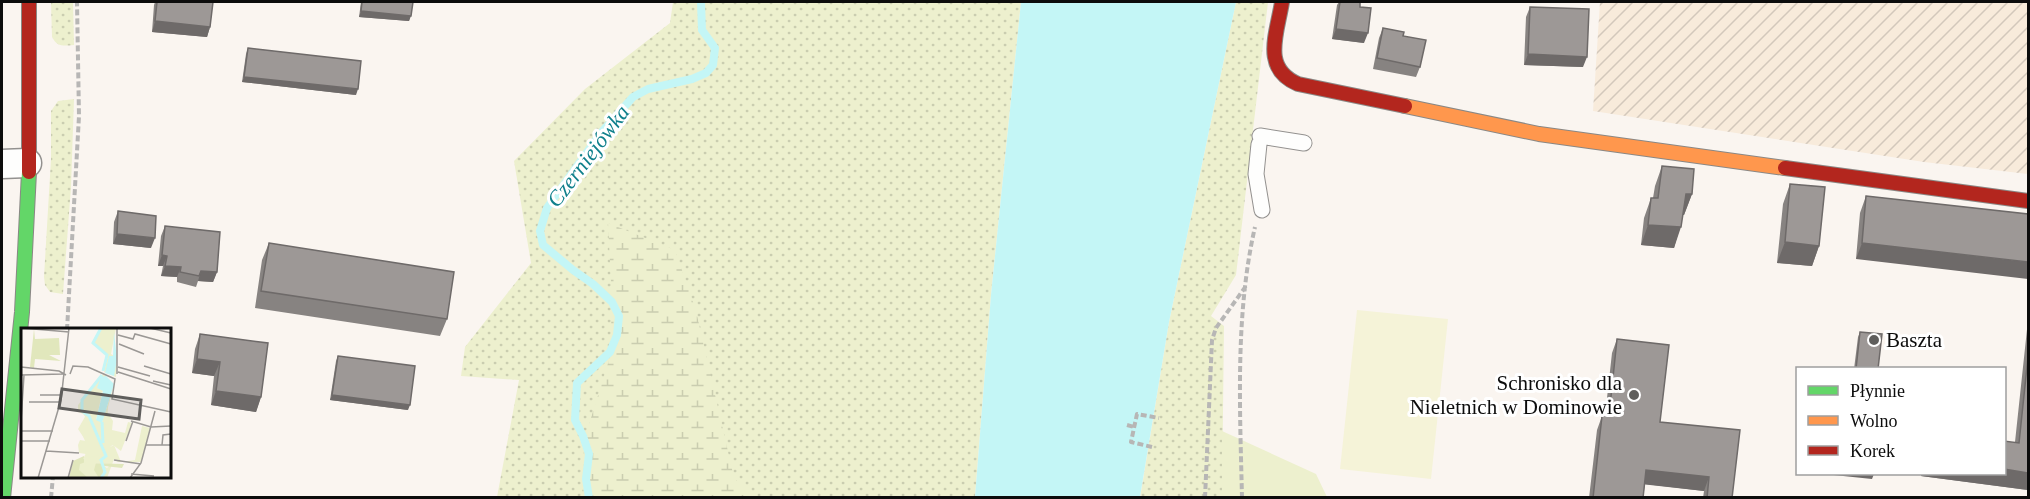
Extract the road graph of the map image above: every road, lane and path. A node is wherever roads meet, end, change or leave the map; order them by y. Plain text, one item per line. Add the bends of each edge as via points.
1 (29, 2) edge
2 (77, 2) edge
3 (1281, 2) edge
4 (1304, 143) dead end
5 (14, 164) edge
6 (2028, 201) edge
7 (1262, 210) joint
8 (1246, 286) junction
9 (67, 328) edge
10 (2, 337) edge
11 (19, 340) junction
12 (1159, 418) dead end
13 (1127, 425) dead end
14 (1134, 427) junction
15 (1152, 447) dead end
16 (53, 478) edge
17 (3, 498) edge
18 (51, 498) edge
19 (1205, 498) edge
20 (1242, 498) edge

1 - 5 street via 30,93
2 - 9 path via 79,116
3 - 6 street via 1274,63 1282,75 1298,84 1539,134
4 - 7 lane via 1260,140 1256,174
5 - 11 street via 24,273
7 - 8 path via 1251,242
8 - 19 path via 1216,328 1212,340
8 - 20 path via 1241,350
10 - 11 lane
11 - 17 street
12 - 14 path via 1137,414
13 - 14 path
14 - 15 path via 1131,442
16 - 18 path

